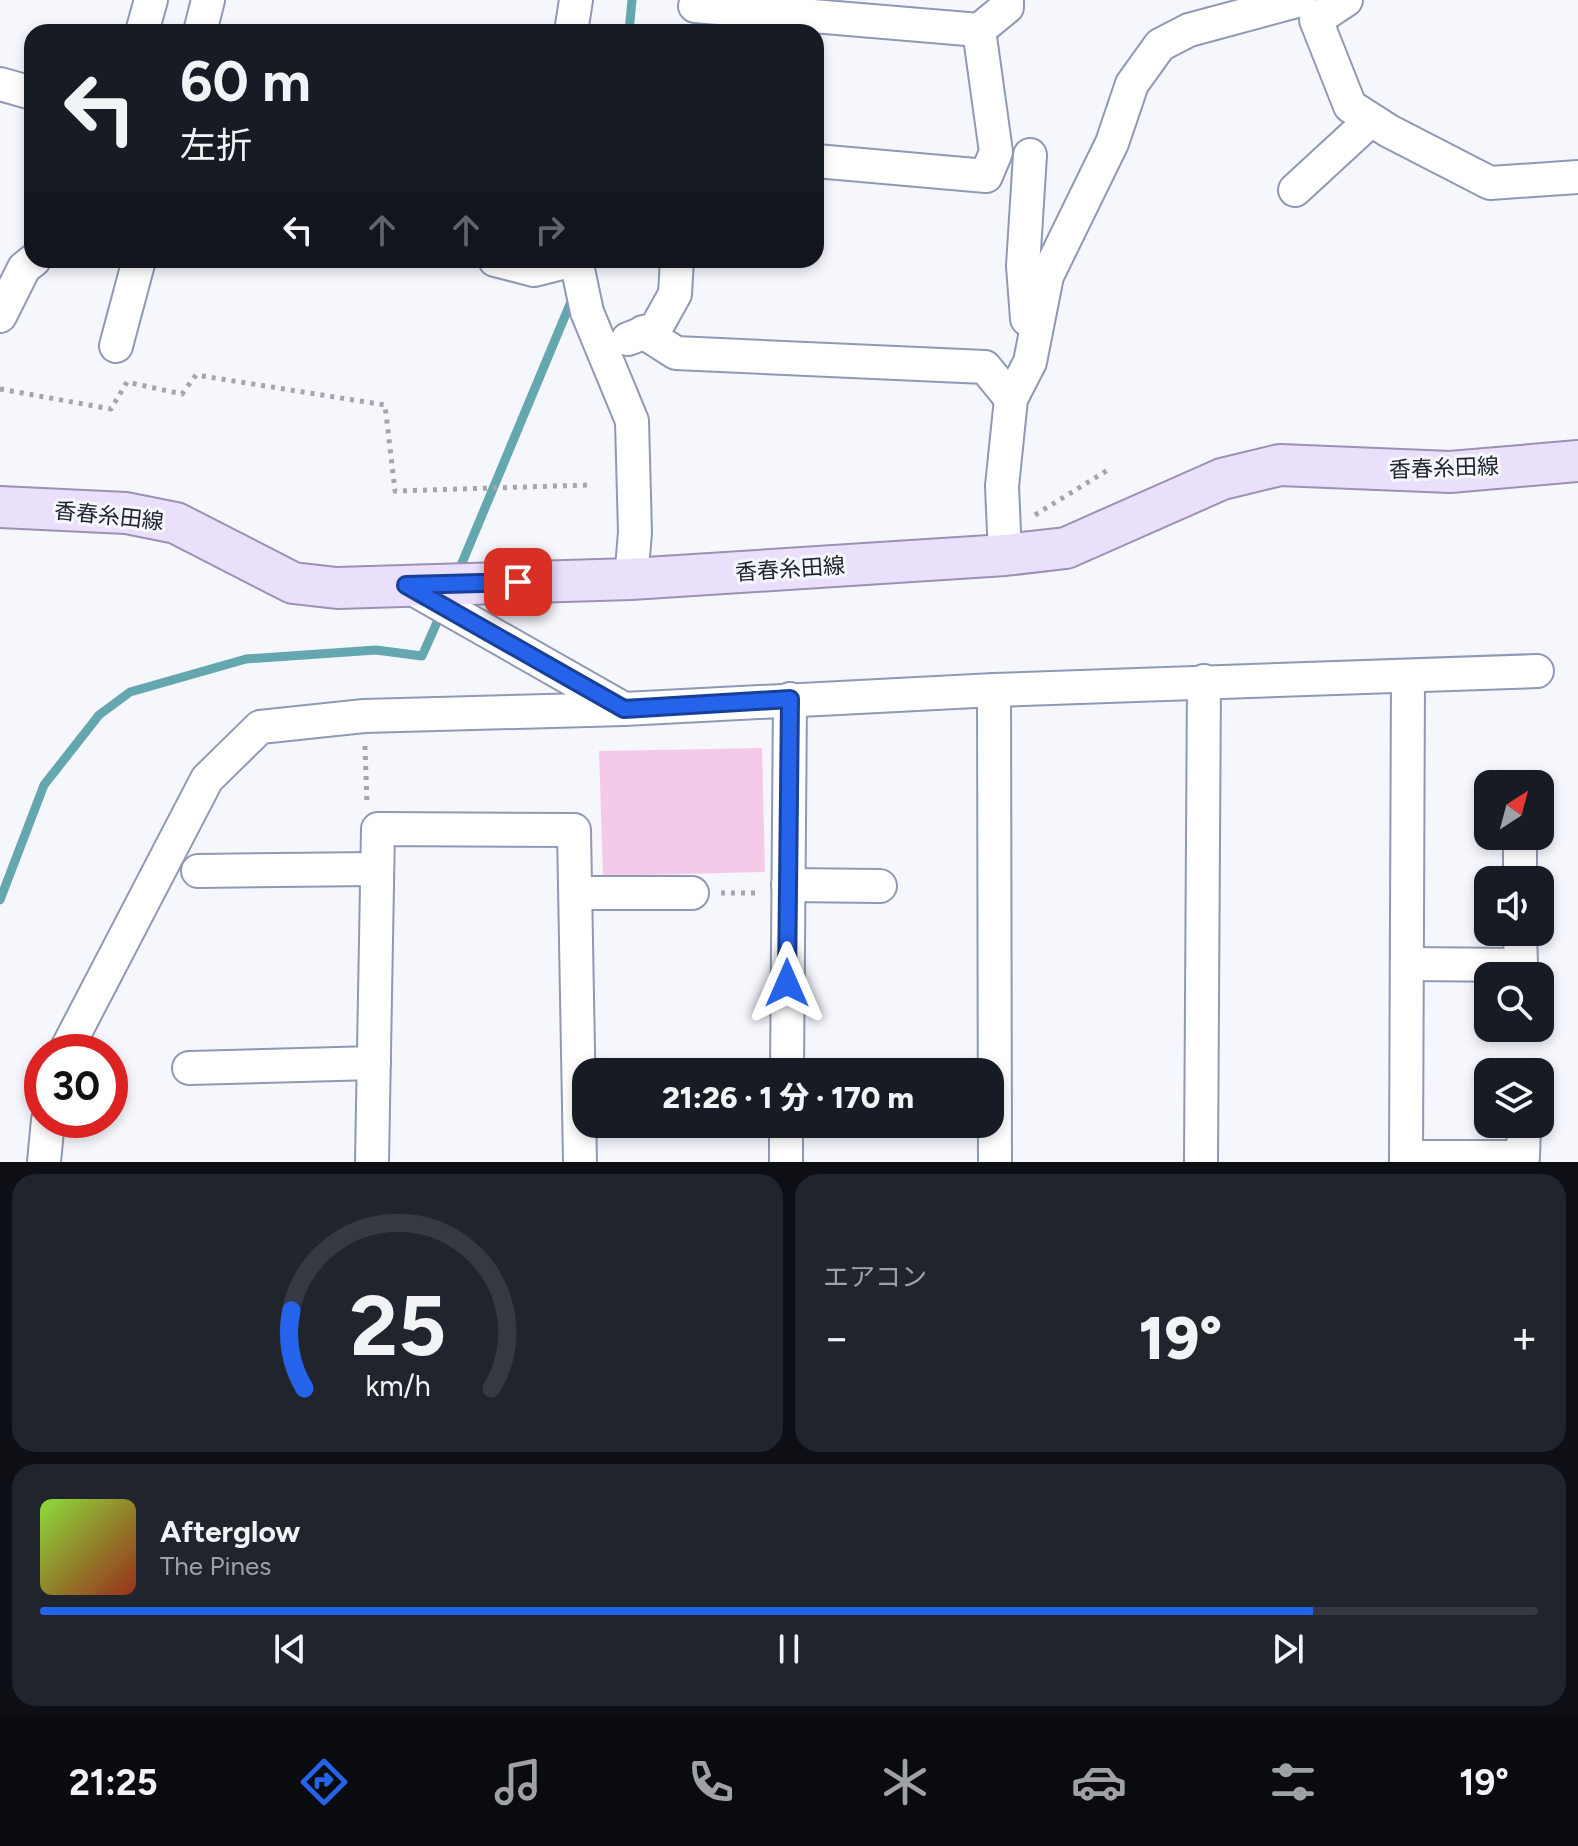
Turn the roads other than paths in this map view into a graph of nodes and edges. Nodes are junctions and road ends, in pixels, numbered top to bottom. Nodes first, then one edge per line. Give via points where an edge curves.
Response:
1 (151, 0) edge
2 (208, 0) edge
3 (576, 0) edge
4 (1007, 0) edge
5 (1300, 0) edge
6 (1346, 0) edge
7 (812, 8) edge
8 (694, 13) edge
9 (144, 24) edge
10 (202, 24) edge
11 (572, 24) edge
12 (979, 30) junction
13 (0, 84) edge
14 (24, 91) edge
15 (1371, 120) junction
16 (1030, 155) dead end
17 (824, 162) edge
18 (1578, 177) edge
19 (1295, 190) dead end
20 (24, 268) edge
21 (137, 268) edge
22 (577, 268) edge
23 (677, 268) edge
24 (0, 316) edge
25 (643, 332) junction
26 (116, 346) dead end
27 (602, 349) junction
28 (1030, 362) junction
29 (1011, 399) junction
30 (1575, 458) edge
31 (0, 507) edge
32 (1004, 545) junction
33 (631, 579) junction
34 (406, 585) junction
35 (1537, 671) dead end
36 (1408, 676) junction
37 (1204, 681) junction
38 (994, 690) junction
39 (790, 699) junction
40 (624, 709) junction
41 (375, 869) junction
42 (198, 871) dead end
43 (880, 886) dead end
44 (788, 889) junction
45 (577, 893) junction
46 (692, 893) road end
47 (1520, 946) edge
48 (1408, 964) junction
49 (74, 1034) edge
50 (787, 1058) edge
51 (374, 1063) junction
52 (189, 1068) dead end
53 (46, 1138) edge
54 (786, 1138) edge
55 (1524, 1138) edge
56 (1406, 1159) edge
57 (44, 1162) edge
58 (372, 1162) edge
59 (580, 1162) edge
60 (786, 1162) edge
61 (995, 1162) edge
62 (1201, 1162) edge

1 - 9 street
2 - 10 street
3 - 11 street
4 - 12 street via 1007,7
5 - 28 street via 1189,30 1160,45 1132,84 1112,143 1047,276
6 - 15 street via 1316,20 1350,106
7 - 8 street
7 - 12 street
12 - 17 street via 996,152 986,176
13 - 14 street
15 - 18 street via 1490,183
15 - 19 street
16 - 28 street via 1023,266
20 - 24 street
21 - 26 street
22 - 27 street
23 - 25 street via 675,294 656,328
25 - 27 street
25 - 29 street via 676,353 985,367
27 - 33 street via 632,421
28 - 29 street
29 - 32 street via 1002,486
30 - 32 main road, 香春糸田線 via 1450,472 1280,465 1222,479 1066,548
31 - 34 main road, 香春糸田線 via 126,513 176,523 293,583 337,588
32 - 33 main road, 香春糸田線
33 - 34 main road, 香春糸田線
34 - 40 street
35 - 36 street
36 - 37 street
36 - 48 street
37 - 38 street
37 - 62 street
38 - 39 street
38 - 61 street
39 - 40 street
39 - 44 street
40 - 49 street via 364,716 260,727 207,779
41 - 42 street
41 - 45 street via 378,829 574,830
41 - 51 street
43 - 44 street
44 - 50 street
45 - 46 street
45 - 59 street
47 - 48 street via 1521,965
48 - 56 street
51 - 52 street
51 - 58 street
53 - 57 street
54 - 60 street
55 - 56 street via 1523,1157

